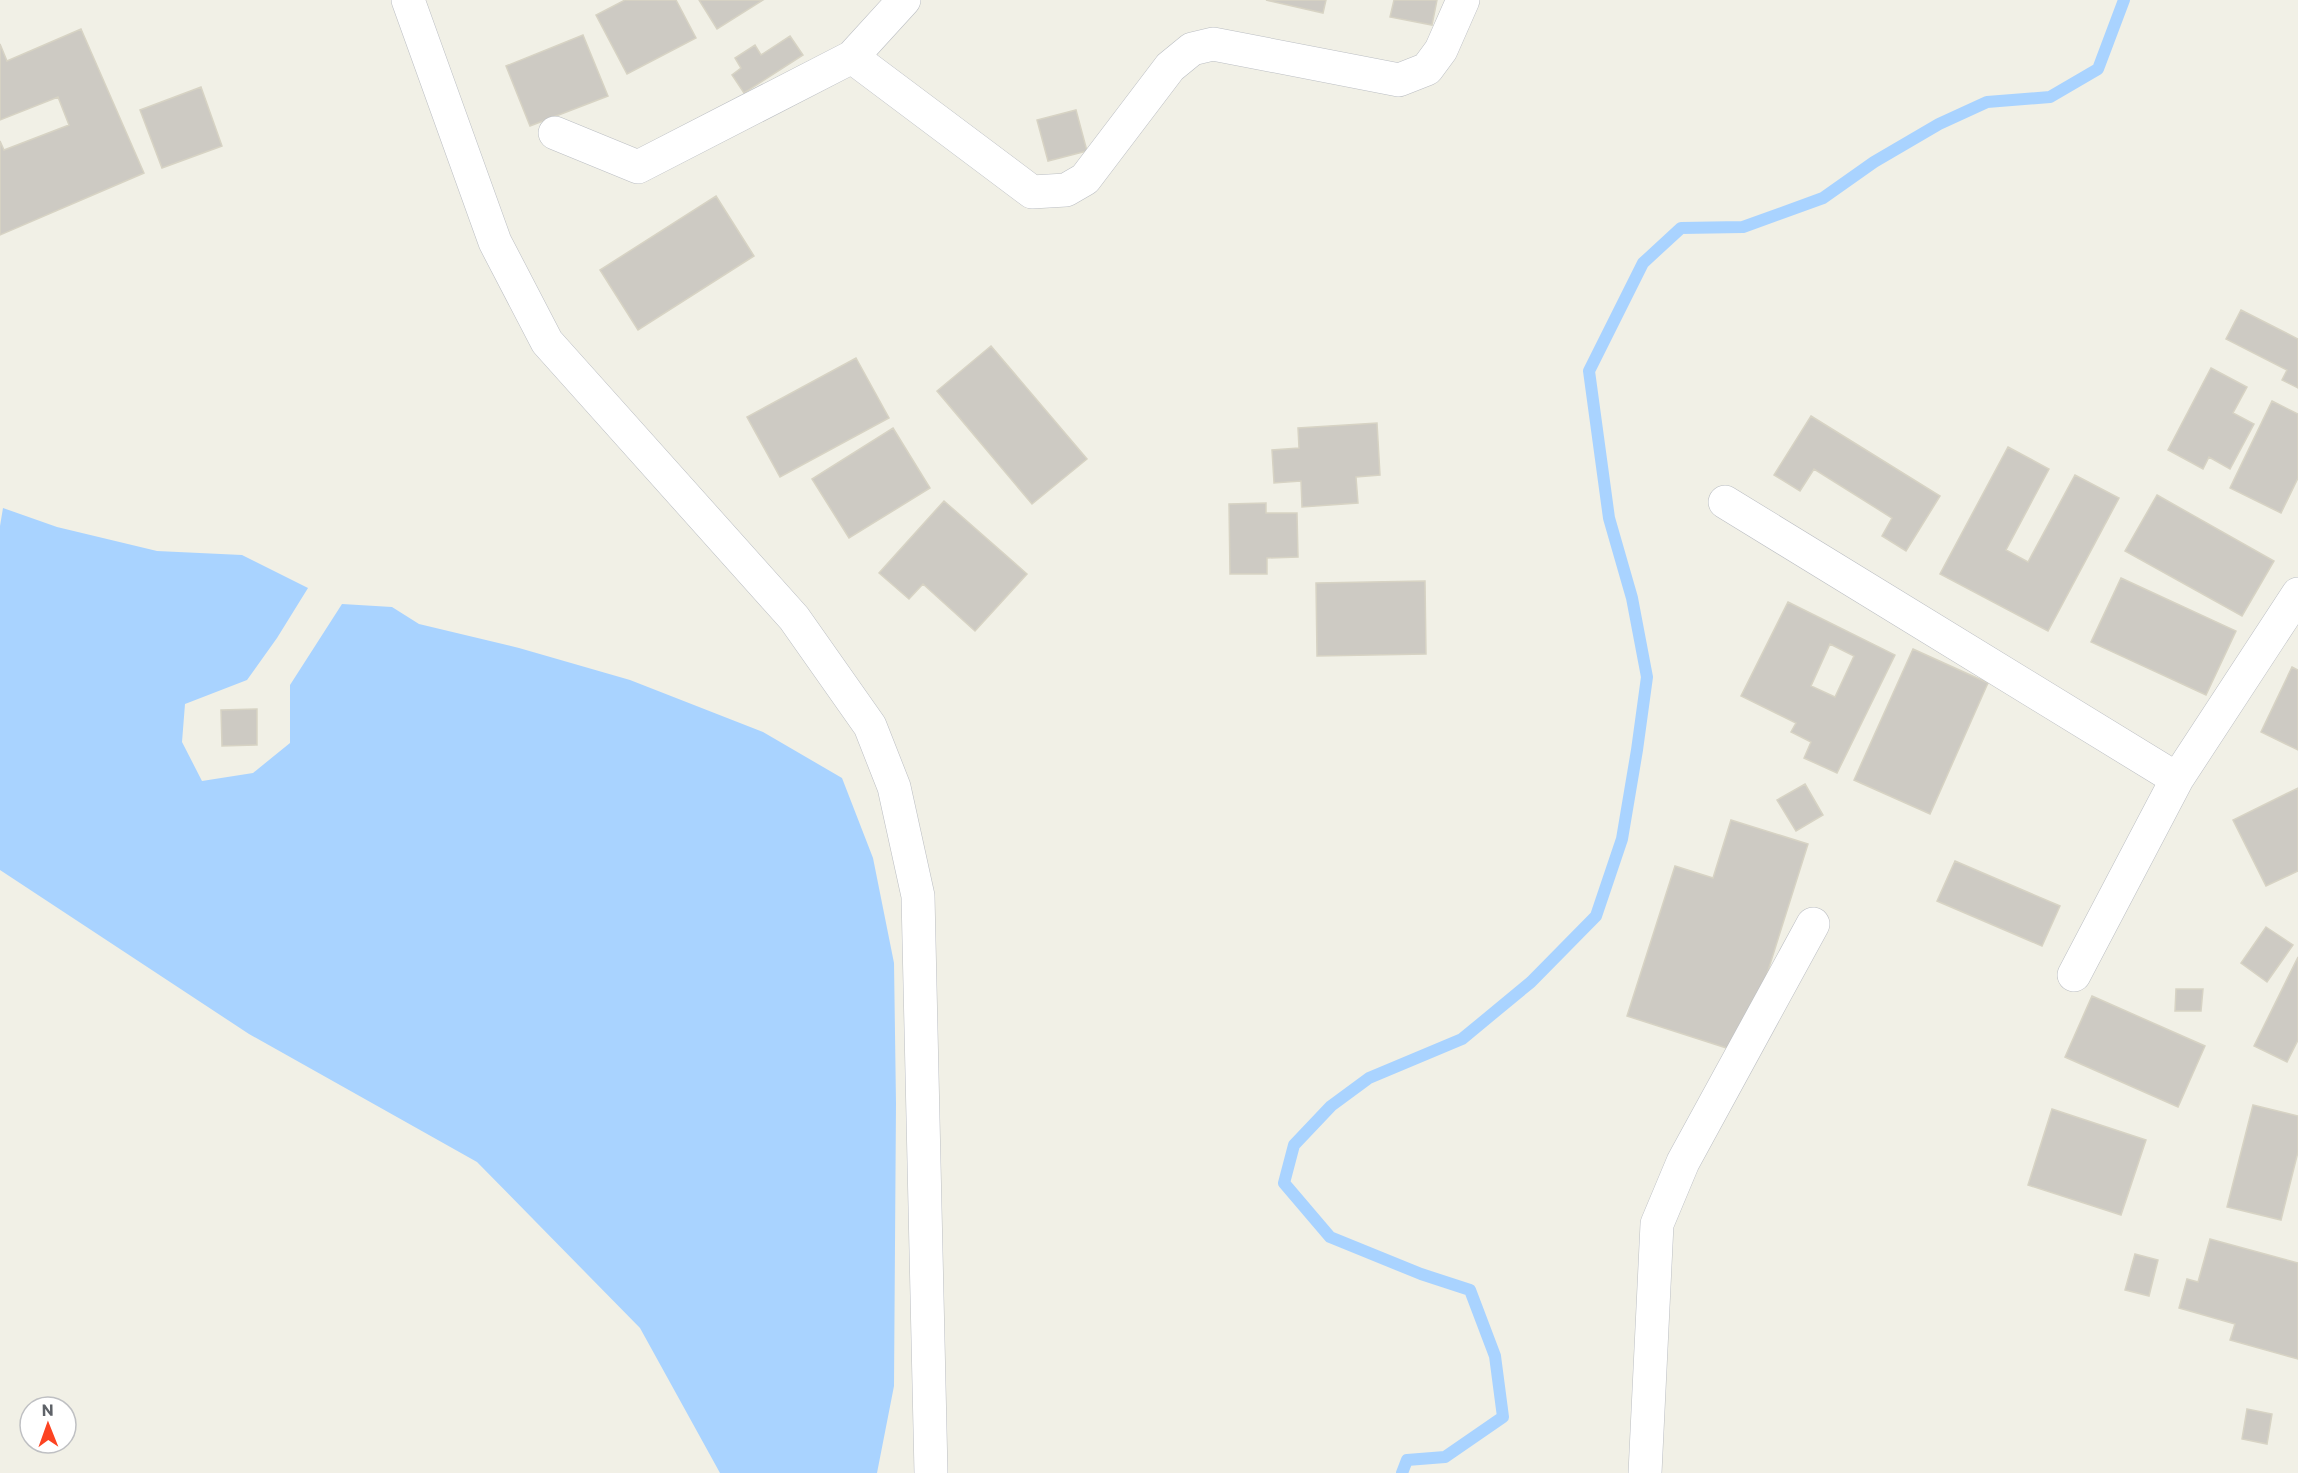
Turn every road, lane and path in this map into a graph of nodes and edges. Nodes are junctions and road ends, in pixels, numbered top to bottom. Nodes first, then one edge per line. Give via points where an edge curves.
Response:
1 (408, 0) edge
2 (904, 0) edge
3 (1463, 0) edge
4 (852, 57) junction
5 (555, 134) dead end
6 (1725, 502) dead end
7 (2298, 594) edge
8 (2177, 779) junction
9 (1813, 924) dead end
10 (2074, 975) dead end
11 (931, 1473) edge
12 (1645, 1473) edge

1 - 11 street via 495,242 547,342 794,618 870,726 894,787 918,896
2 - 4 street
3 - 4 street via 1441,50 1427,69 1399,80 1213,44 1192,49 1170,67 1085,179 1066,190 1032,192
4 - 5 street via 638,167
6 - 8 street
7 - 8 street
8 - 10 street
9 - 12 street via 1683,1162 1657,1224

